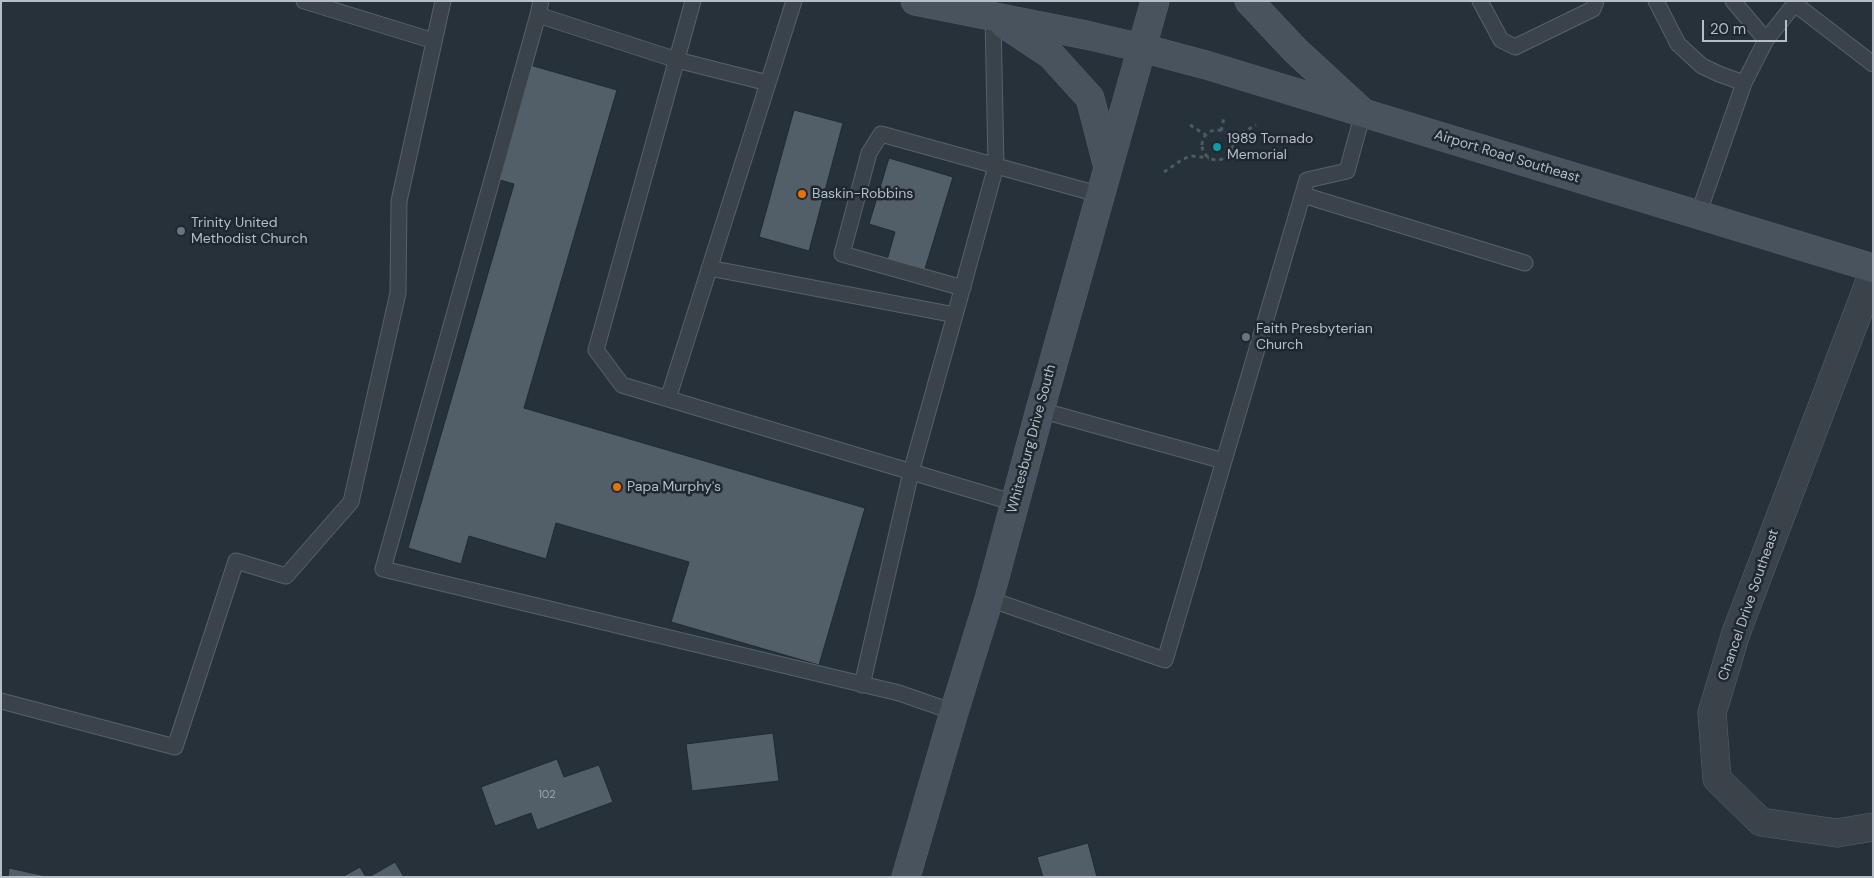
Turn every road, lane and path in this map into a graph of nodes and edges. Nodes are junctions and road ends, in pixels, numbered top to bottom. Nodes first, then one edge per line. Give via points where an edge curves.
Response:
1 (304, 1) edge
2 (443, 1) edge
3 (693, 1) edge
4 (794, 1) edge
5 (915, 1) edge
6 (1155, 1) edge
7 (1249, 1) edge
8 (1480, 1) edge
9 (1596, 1) edge
10 (1656, 1) edge
11 (1733, 1) edge
12 (1796, 3) edge
13 (539, 8) edge
14 (993, 17) junction
15 (1766, 40) junction
16 (434, 41) junction
17 (1142, 48) junction
18 (677, 60) junction
19 (1873, 64) edge
20 (768, 83) junction
21 (1744, 83) junction
22 (1364, 113) junction
23 (1224, 118) dead end
24 (1190, 125) dead end
25 (1256, 125) dead end
26 (1221, 131) junction
27 (1206, 135) junction
28 (1232, 146) junction
29 (1210, 158) junction
30 (1108, 165) junction
31 (996, 166) junction
32 (1164, 172) dead end
33 (1101, 195) junction
34 (1303, 195) junction
35 (1698, 215) junction
36 (1525, 264) dead end
37 (709, 268) junction
38 (1873, 268) edge
39 (1873, 273) edge
40 (963, 288) junction
41 (955, 316) junction
42 (668, 399) junction
43 (1040, 410) junction
44 (1224, 461) junction
45 (911, 472) junction
46 (1014, 503) junction
47 (989, 599) junction
48 (862, 685) junction
49 (1, 700) edge
50 (954, 712) junction
51 (1873, 827) edge
52 (906, 877) edge

1 - 16 lane
2 - 16 lane
3 - 18 lane
4 - 20 lane
5 - 14 main road, Airport Road Southeast
6 - 17 main road, Whitesburg Drive South
7 - 22 main road via 1296,51
8 - 9 lane via 1501,40 1515,48 1593,8
10 - 21 lane via 1678,44 1702,66
11 - 15 lane
12 - 15 lane
12 - 19 lane
13 - 18 lane
13 - 48 lane via 383,569
14 - 17 main road, Airport Road Southeast
14 - 30 main road via 1051,55 1090,98
14 - 31 lane
15 - 21 lane
16 - 49 lane via 399,201 398,293 351,502 286,576 236,561 175,747
17 - 22 main road, Airport Road Southeast
17 - 30 main road, Whitesburg Drive South
18 - 20 lane
18 - 42 lane via 596,350 622,385
20 - 37 lane
21 - 35 lane
22 - 34 lane via 1347,170 1307,180
22 - 35 main road, Airport Road Southeast
23 - 26 path
24 - 27 path
25 - 28 path via 1240,134
26 - 27 path via 1211,131
26 - 28 path via 1229,137
27 - 29 path via 1202,147
28 - 29 path via 1224,158
29 - 32 path via 1192,156
30 - 33 main road, Whitesburg Drive South
31 - 33 lane
31 - 40 lane
31 - 40 lane via 881,134 869,153 842,254
33 - 43 main road, Whitesburg Drive South
34 - 36 lane
34 - 44 lane
35 - 38 main road, Airport Road Southeast
37 - 41 lane
37 - 42 lane
39 - 51 street, Chancel Drive Southeast via 1736,633 1712,713 1717,779 1761,822 1837,832
40 - 41 lane
41 - 45 lane
42 - 45 lane
43 - 44 lane
43 - 46 main road, Whitesburg Drive South
44 - 47 lane via 1165,660
45 - 46 lane
45 - 48 lane
46 - 47 main road, Whitesburg Drive South
47 - 50 main road, Whitesburg Drive South
48 - 50 lane via 899,693
50 - 52 main road, Whitesburg Drive South

